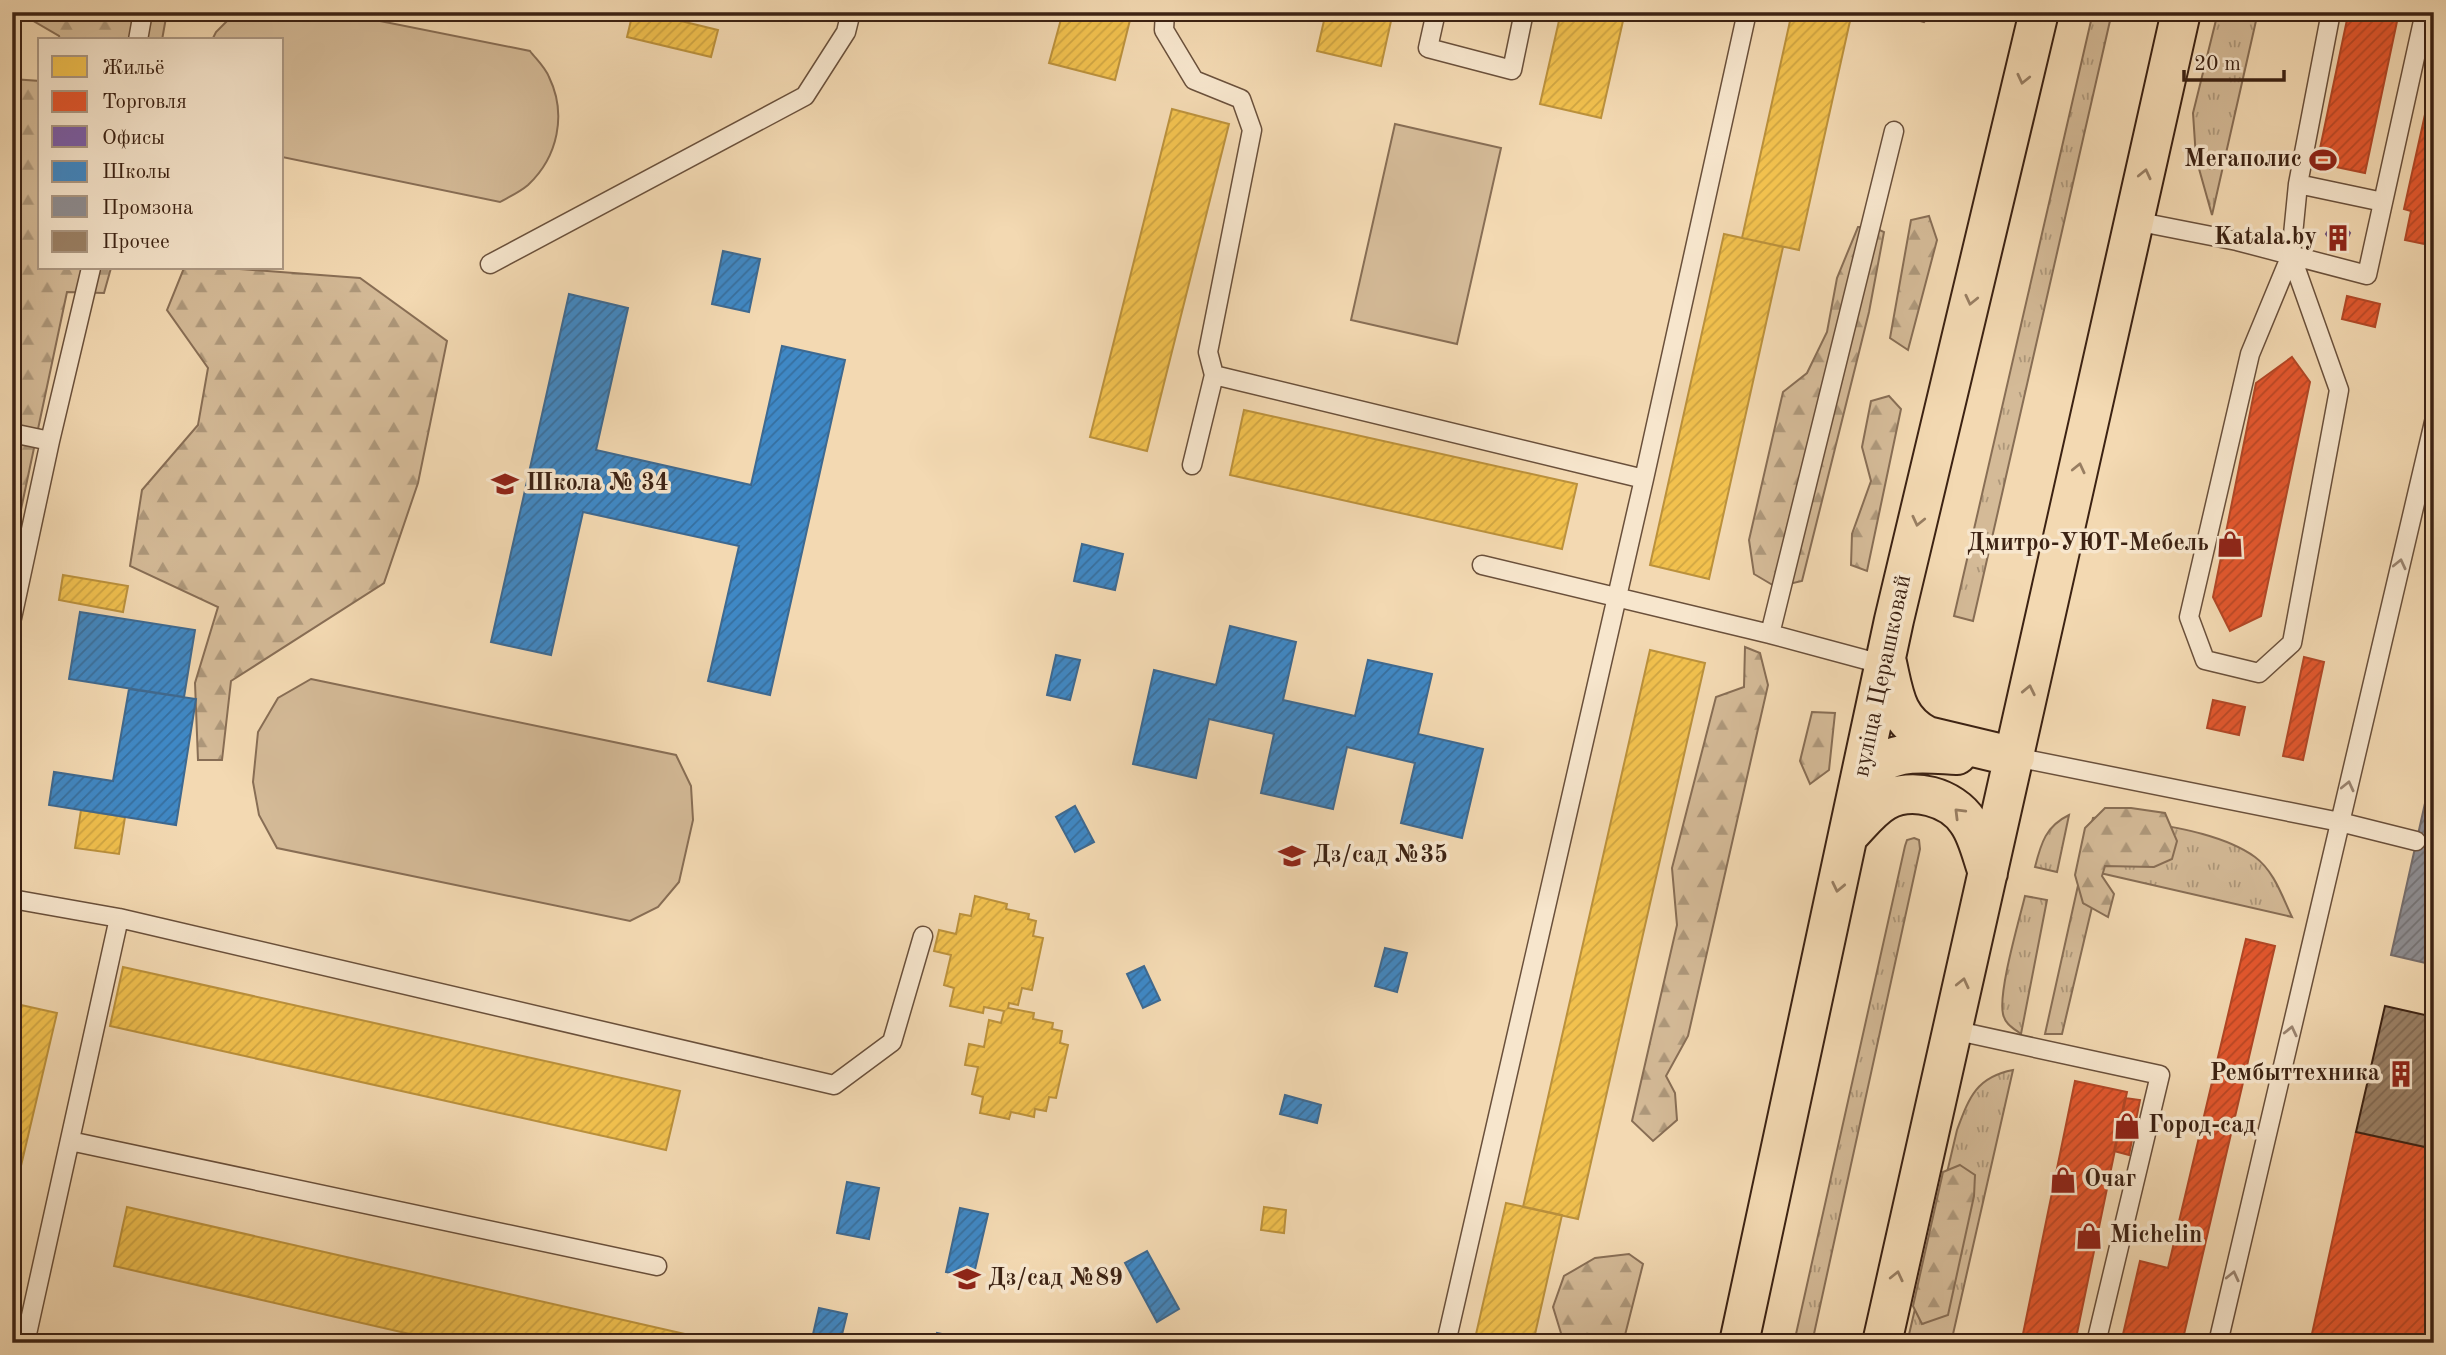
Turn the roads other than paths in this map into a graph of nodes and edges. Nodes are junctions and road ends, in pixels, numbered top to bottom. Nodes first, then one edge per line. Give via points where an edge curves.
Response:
1 (144, 12) edge
2 (851, 12) edge
3 (1165, 12) edge
4 (1436, 12) edge
5 (1524, 12) edge
6 (1747, 12) edge
7 (2039, 12) edge
8 (2181, 12) edge
9 (2331, 12) edge
10 (2425, 12) edge
11 (138, 38) edge
12 (1894, 131) dead end
13 (2298, 184) junction
14 (2383, 202) junction
15 (2135, 221) junction
16 (2291, 255) junction
17 (490, 264) dead end
18 (91, 270) edge
19 (1214, 375) junction
20 (2434, 422) edge
21 (12, 433) edge
22 (50, 442) junction
23 (1192, 465) dead end
24 (1644, 479) junction
25 (1482, 565) dead end
26 (1616, 597) junction
27 (12, 618) edge
28 (1770, 634) junction
29 (1886, 663) junction
30 (2015, 757) junction
31 (1861, 777) junction
32 (2340, 822) junction
33 (1849, 835) junction
34 (2416, 841) dead end
35 (1988, 873) junction
36 (12, 899) edge
37 (119, 918) junction
38 (923, 936) dead end
39 (1953, 1030) junction
40 (70, 1141) junction
41 (657, 1266) dead end
42 (25, 1343) edge
43 (1446, 1343) edge
44 (1739, 1343) edge
45 (1882, 1343) edge
46 (2096, 1343) edge
47 (2218, 1343) edge

1 - 11 lane
2 - 17 lane via 846,32 805,96
3 - 19 lane via 1164,30 1194,80 1241,99 1252,130 1208,352
4 - 5 lane via 1428,48 1512,70
6 - 24 lane
7 -> 29 main road, вуліца Церашковай
15 -> 8 main road
9 - 13 lane
10 - 14 lane
12 - 28 lane
13 - 14 lane
13 - 16 lane
14 - 16 lane via 2367,275
15 - 16 lane
30 -> 15 main road
16 - 16 lane via 2339,390 2292,643 2259,673 2205,660 2189,617 2250,354
18 - 22 lane
19 - 23 lane
19 - 24 lane
32 -> 20 lane
21 - 22 lane
22 - 27 lane
24 - 26 lane
25 - 26 lane
26 - 28 lane
26 - 43 lane
28 - 29 lane
29 - 30 main road via 1899,708 1916,730
29 - 31 main road, вуліца Церашковай
30 - 31 main road via 1901,754 1874,765
30 - 32 lane
30 - 35 main road
31 - 33 main road, вуліца Церашковай
32 - 34 lane
47 -> 32 lane
35 -> 33 main road via 1970,825 1953,805 1936,797 1899,795 1884,801
33 -> 44 main road, вуліца Церашковай
39 -> 35 main road
36 - 37 lane
37 - 38 lane via 834,1085 892,1042
37 - 40 lane
45 -> 39 main road
39 - 46 lane via 2160,1075
40 - 41 lane
40 - 42 lane

